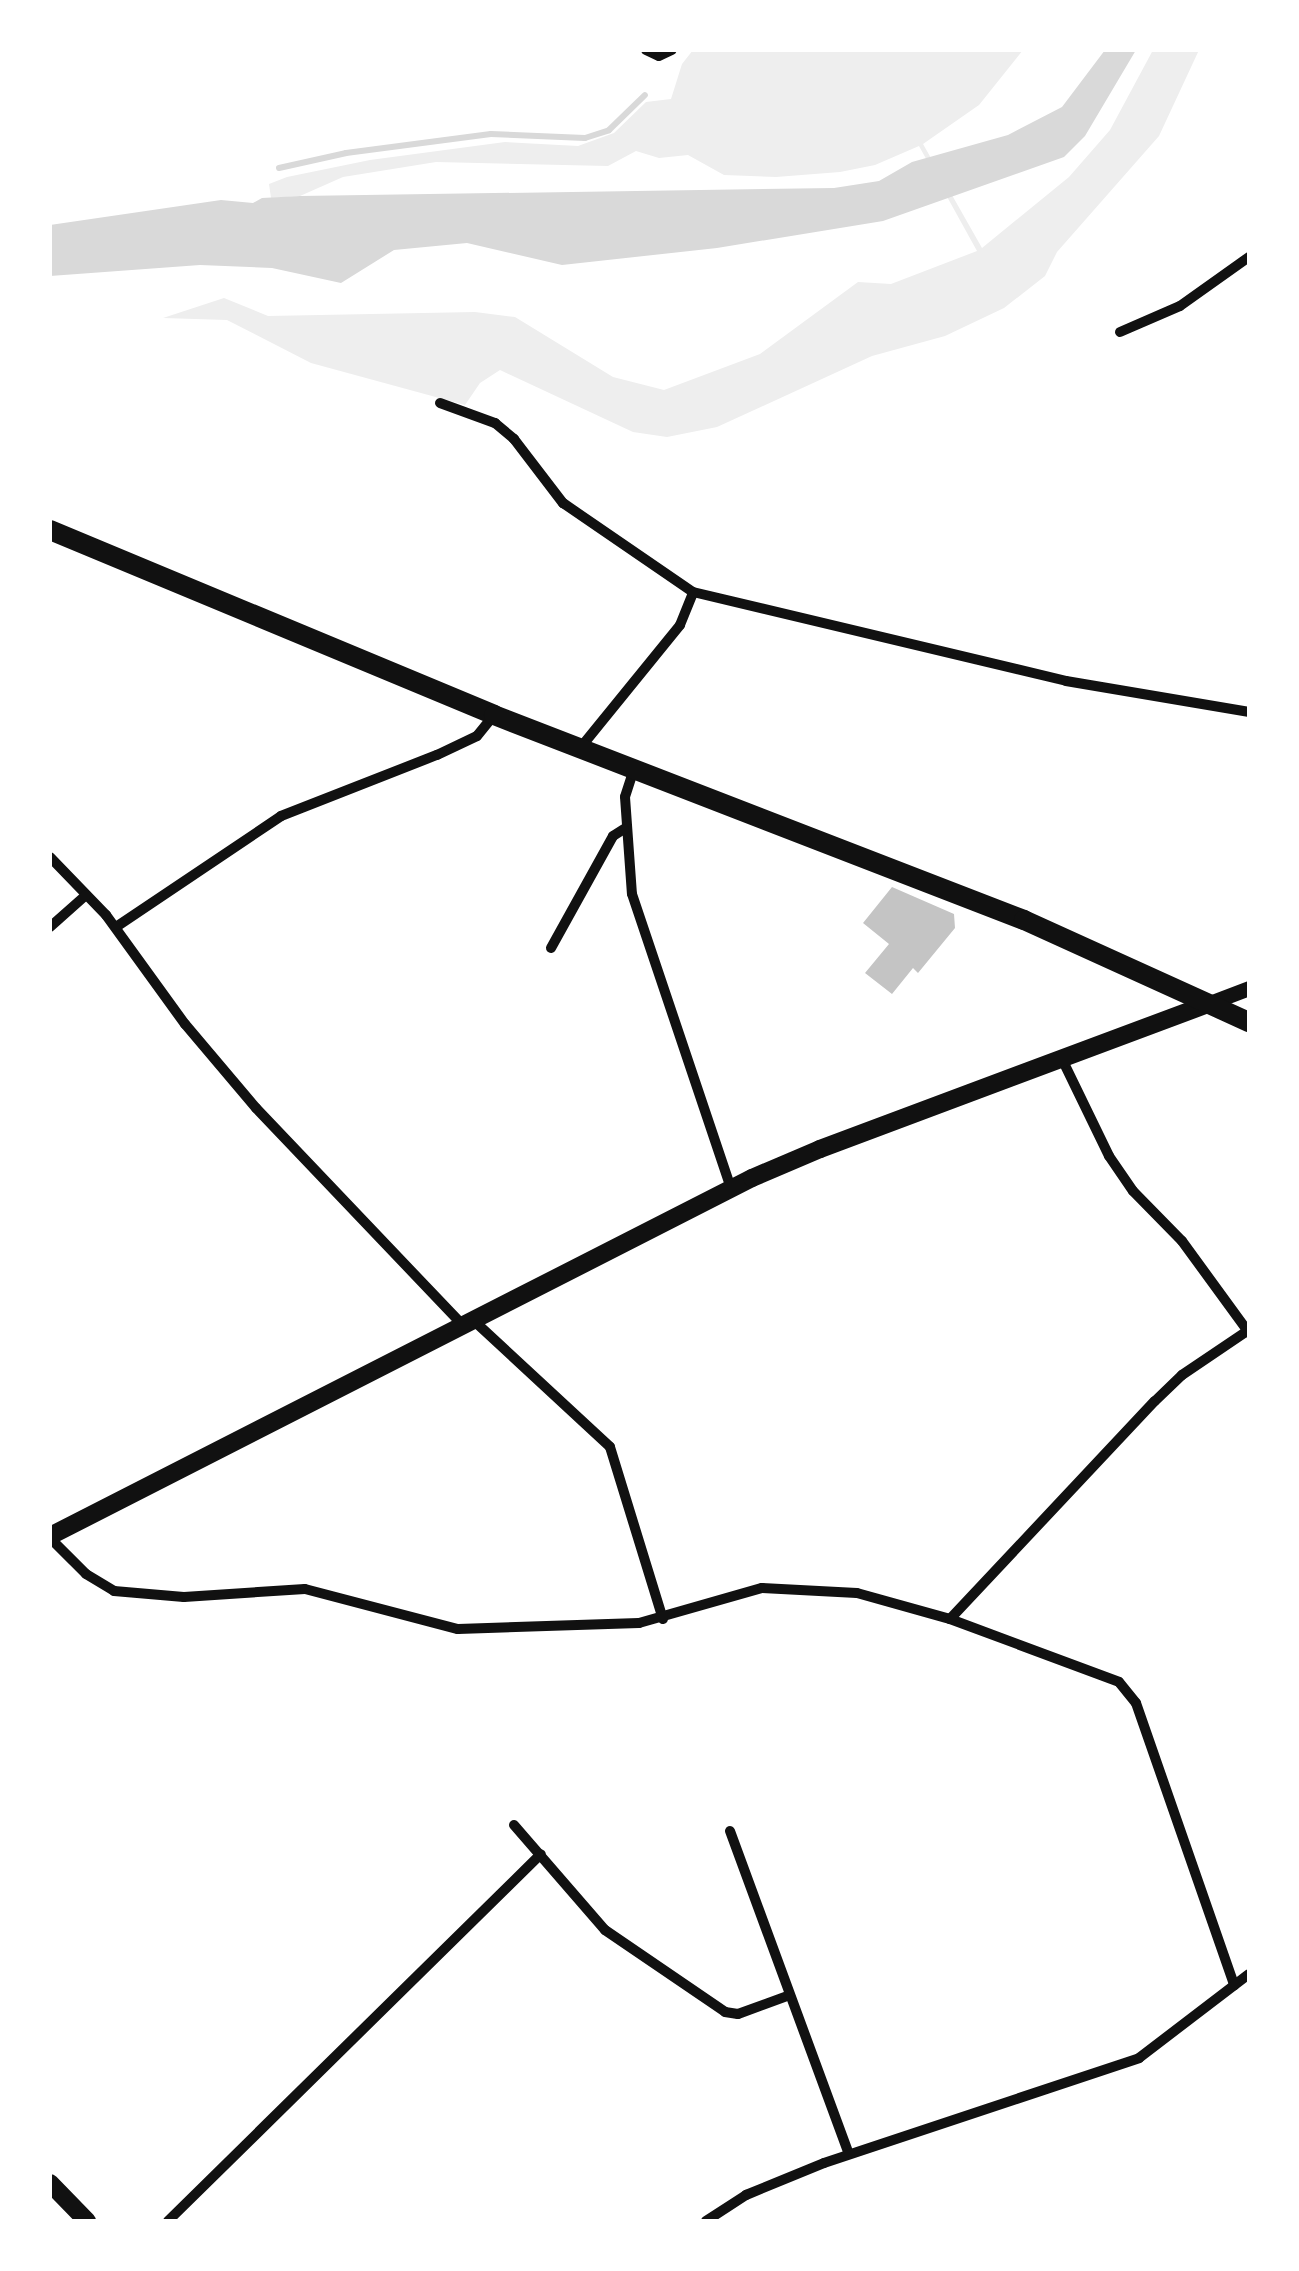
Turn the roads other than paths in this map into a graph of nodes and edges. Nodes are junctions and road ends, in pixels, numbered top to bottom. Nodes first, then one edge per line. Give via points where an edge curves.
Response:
1 (646, 50) edge
2 (672, 50) edge
3 (1249, 257) edge
4 (1120, 332) dead end
5 (440, 403) dead end
6 (50, 530) edge
7 (694, 592) junction
8 (1249, 712) edge
9 (494, 715) junction
10 (580, 748) junction
11 (634, 770) junction
12 (624, 829) junction
13 (50, 857) edge
14 (86, 895) junction
15 (50, 926) edge
16 (116, 927) junction
17 (551, 948) dead end
18 (1249, 988) edge
19 (1207, 1004) junction
20 (1249, 1022) edge
21 (1061, 1057) junction
22 (732, 1188) junction
23 (467, 1322) junction
24 (1248, 1332) edge
25 (50, 1537) edge
26 (663, 1619) junction
27 (950, 1619) junction
28 (514, 1825) dead end
29 (730, 1831) dead end
30 (540, 1854) junction
31 (1249, 1974) edge
32 (1234, 1985) junction
33 (790, 1995) junction
34 (849, 2154) junction
35 (50, 2182) edge
36 (86, 2221) edge
37 (168, 2221) edge
38 (706, 2221) edge

1 - 2 street via 659,56
3 - 4 street via 1180,306
5 - 7 street via 495,423 562,502
6 - 9 highway
7 - 8 street via 1066,681
7 - 10 street via 680,626
9 - 10 highway
9 - 16 street via 477,736 438,756 281,816
10 - 11 highway
11 - 12 street
11 - 19 highway via 920,877
12 - 17 street via 613,836
12 - 22 street via 642,929
13 - 14 street
14 - 15 street
14 - 16 street
16 - 23 street via 256,1108
18 - 19 street
19 - 20 highway
19 - 21 main road
21 - 22 main road
21 - 24 street via 1132,1191 1182,1241
22 - 23 main road
23 - 25 main road
23 - 26 street via 610,1447
24 - 27 street via 1182,1374 1155,1400
25 - 26 street via 100,1585 130,1594 184,1598 305,1589 458,1629
26 - 27 street via 784,1587 857,1593
27 - 32 street via 1126,1686
28 - 30 street
29 - 33 street
30 - 33 street via 604,1930 724,2012 738,2014
30 - 37 street
31 - 32 street
32 - 34 street via 1139,2058
33 - 34 street
34 - 38 street via 746,2196
35 - 36 main road

